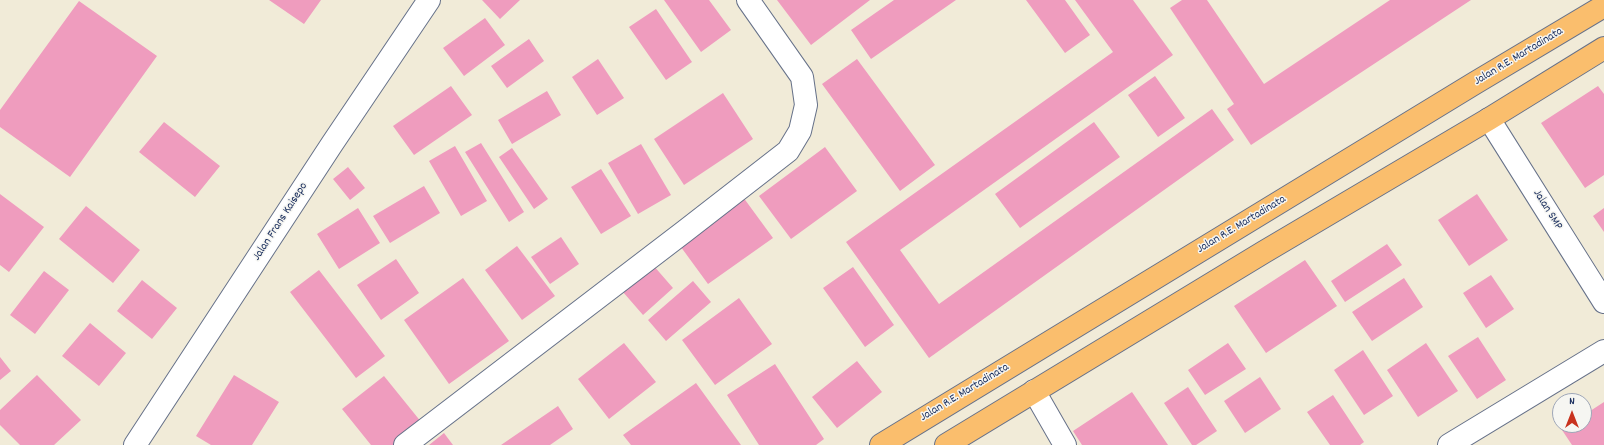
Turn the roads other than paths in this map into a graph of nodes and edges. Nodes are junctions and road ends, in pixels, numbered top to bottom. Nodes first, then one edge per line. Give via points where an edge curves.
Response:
1 (429, 0) edge
2 (748, 0) edge
3 (1604, 6) edge
4 (1604, 48) edge
5 (1489, 119) junction
6 (1604, 302) edge
7 (1604, 351) edge
8 (1034, 391) junction
9 (135, 445) edge
10 (405, 445) edge
11 (881, 445) edge
12 (946, 445) edge
13 (1065, 445) edge
14 (1449, 445) edge

1 - 9 street, Jalan Frans Kaisepo
2 - 10 street via 802,77 806,105 800,131 788,151
3 - 11 highway, Jalan R.E. Martadinata
4 - 5 highway
5 - 6 street, Jalan SMP
5 - 8 highway
7 - 14 street
8 - 12 highway
8 - 13 street

